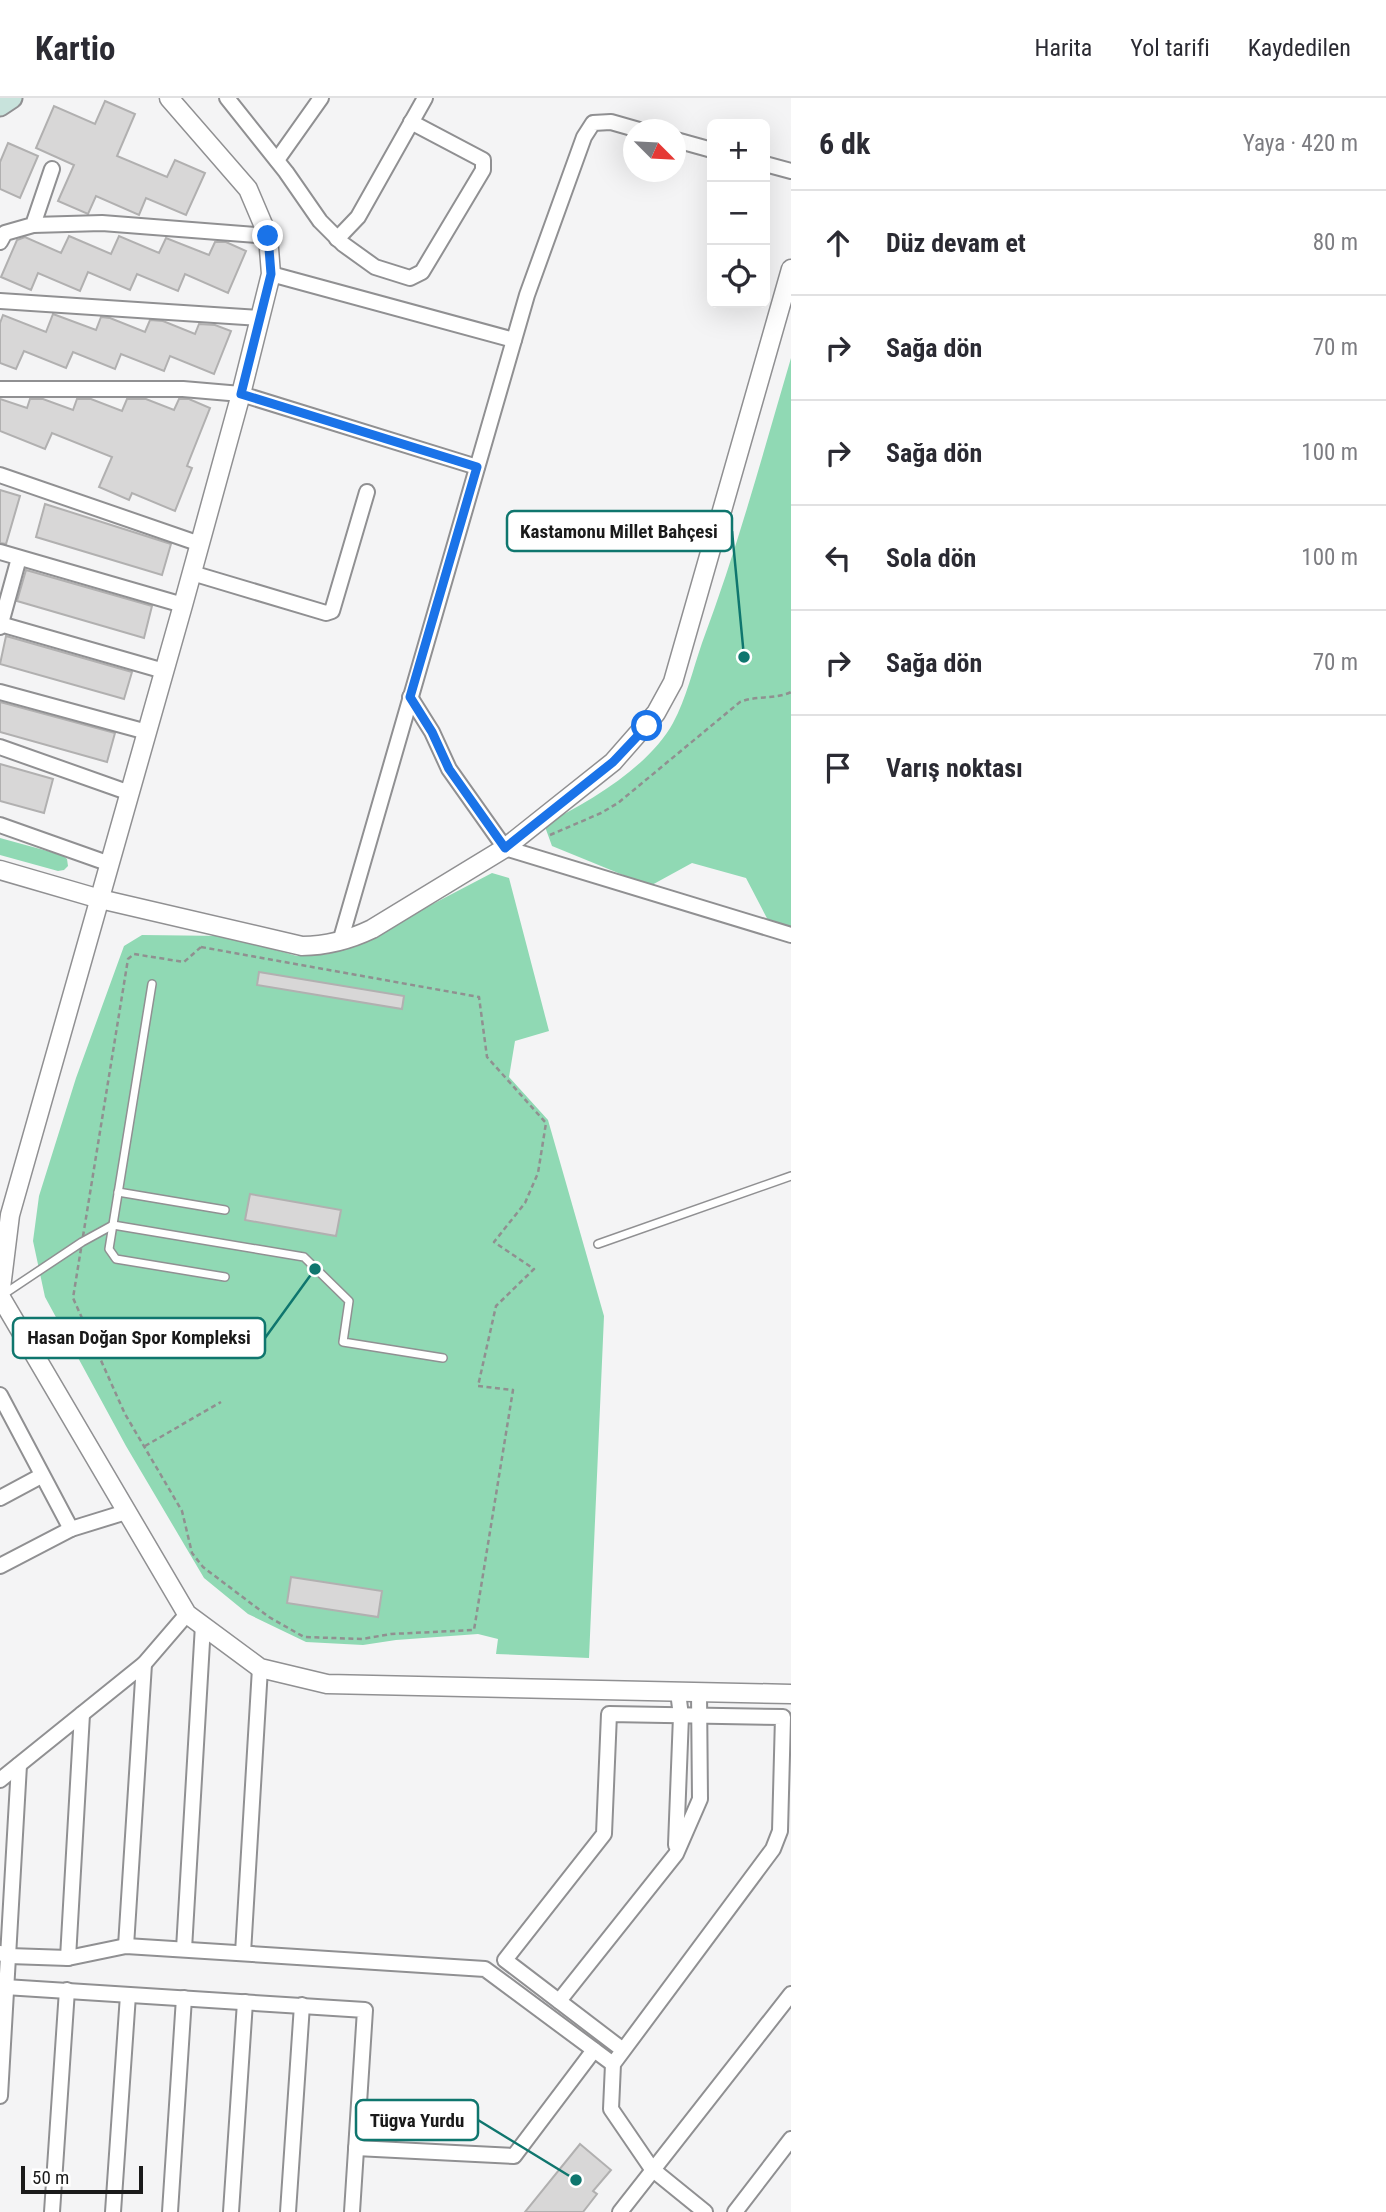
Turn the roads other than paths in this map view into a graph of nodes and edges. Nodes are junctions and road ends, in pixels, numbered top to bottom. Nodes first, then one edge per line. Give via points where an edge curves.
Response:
1 (12, 98) edge
2 (227, 98) edge
3 (321, 98) edge
4 (425, 98) edge
5 (178, 102) edge
6 (0, 106) edge
7 (411, 122) junction
8 (623, 125) edge
9 (686, 142) edge
10 (707, 148) edge
11 (277, 160) junction
12 (770, 165) edge
13 (52, 169) dead end
14 (791, 171) edge
15 (33, 225) junction
16 (268, 236) junction
17 (337, 239) junction
18 (0, 242) edge
19 (791, 270) edge
20 (271, 274) junction
21 (0, 301) edge
22 (260, 318) junction
23 (514, 340) junction
24 (0, 389) edge
25 (241, 394) junction
26 (477, 467) junction
27 (0, 475) edge
28 (367, 492) dead end
29 (200, 544) junction
30 (0, 552) edge
31 (19, 558) junction
32 (192, 573) junction
33 (183, 605) junction
34 (0, 625) edge
35 (164, 671) junction
36 (0, 692) edge
37 (410, 697) junction
38 (147, 732) junction
39 (0, 747) edge
40 (130, 793) junction
41 (0, 825) edge
42 (505, 848) junction
43 (110, 864) junction
44 (0, 870) edge
45 (100, 899) junction
46 (791, 935) edge
47 (340, 942) junction
48 (152, 984) dead end
49 (791, 1176) edge
50 (118, 1192) junction
51 (225, 1210) dead end
52 (5, 1219) edge
53 (113, 1225) junction
54 (598, 1244) dead end
55 (225, 1277) dead end
56 (0, 1296) edge
57 (443, 1358) dead end
58 (0, 1395) edge
59 (7, 1421) edge
60 (41, 1476) junction
61 (0, 1498) edge
62 (126, 1512) junction
63 (71, 1528) junction
64 (0, 1566) edge
65 (187, 1614) junction
66 (203, 1625) junction
67 (144, 1664) junction
68 (260, 1668) junction
69 (678, 1692) junction
70 (699, 1692) junction
71 (791, 1694) edge
72 (82, 1714) junction
73 (681, 1716) junction
74 (701, 1716) junction
75 (19, 1765) junction
76 (679, 1765) junction
77 (701, 1765) junction
78 (0, 1780) edge
79 (676, 1854) junction
80 (126, 1946) junction
81 (184, 1949) junction
82 (243, 1953) junction
83 (4, 1955) edge
84 (68, 1958) junction
85 (5, 1987) junction
86 (67, 1990) junction
87 (128, 1994) junction
88 (791, 1994) edge
89 (184, 1998) junction
90 (559, 2001) junction
91 (245, 2002) junction
92 (302, 2006) junction
93 (594, 2050) junction
94 (623, 2050) junction
95 (613, 2064) junction
96 (0, 2096) edge
97 (791, 2139) edge
98 (356, 2148) junction
99 (652, 2168) junction
100 (52, 2212) edge
101 (113, 2212) edge
102 (170, 2212) edge
103 (231, 2212) edge
104 (288, 2212) edge
105 (352, 2212) edge
106 (620, 2212) edge
107 (705, 2212) edge
108 (735, 2212) edge

1 - 6 main road
2 - 11 street
3 - 11 street
4 - 7 street
5 - 16 street via 248,189
7 - 17 street via 358,217
7 - 17 street via 483,160 483,170 422,272 410,278 375,267
8 - 23 street via 593,123 584,137
9 - 10 street
11 - 17 street
12 - 14 street
13 - 15 street
15 - 16 street via 103,223
15 - 18 street via 5,233
16 - 20 street
19 - 42 street via 669,690 647,726 613,762
20 - 22 street
20 - 23 street
21 - 22 street
22 - 25 street
23 - 26 street
24 - 25 street via 183,389
25 - 26 street
25 - 29 street
26 - 37 street
27 - 29 street
28 - 32 street via 332,611 326,613
29 - 32 street
30 - 31 street
31 - 33 street
31 - 34 street
32 - 33 street
33 - 35 street
34 - 35 street
35 - 38 street
36 - 38 street
37 - 42 street via 449,769
37 - 47 street
38 - 40 street
39 - 40 street
40 - 43 street
41 - 43 street
42 - 46 street
42 - 47 street via 372,929
43 - 45 street
44 - 45 street
45 - 47 street via 302,946
45 - 52 street
48 - 50 lane
49 - 54 lane
50 - 51 lane
50 - 53 lane
52 - 56 street
53 - 55 lane via 109,1249 116,1259
53 - 56 lane
53 - 57 lane via 304,1257 349,1301 343,1342
56 - 62 street
58 - 59 street
59 - 60 street
60 - 61 street
60 - 63 street
62 - 63 street
62 - 65 street
63 - 64 street
65 - 66 street
65 - 67 street
66 - 68 street
66 - 81 street
67 - 72 street
67 - 80 street
68 - 69 street via 327,1684
68 - 82 street
69 - 70 street
69 - 73 street
70 - 71 street
70 - 74 street
72 - 75 street
72 - 84 street
73 - 74 street
73 - 76 street
73 - 90 street via 609,1714 604,1834 505,1960
74 - 77 street
74 - 94 street via 783,1717 780,1830 773,1849
75 - 78 street
75 - 83 street
76 - 77 street
76 - 79 street
77 - 79 street via 701,1799
79 - 90 street
80 - 81 street
80 - 84 street
81 - 82 street
82 - 93 street via 485,1969
83 - 84 street
83 - 85 street
85 - 86 street
85 - 96 street
86 - 87 street
86 - 100 street
87 - 89 street
87 - 101 street
88 - 99 street
89 - 91 street
89 - 102 street
90 - 94 street
91 - 92 street
91 - 103 street
92 - 98 street via 365,2010
92 - 104 street
93 - 95 street
93 - 98 street via 514,2156
94 - 95 street
95 - 99 street via 611,2109
97 - 108 street
98 - 105 street
99 - 106 street
99 - 107 street

